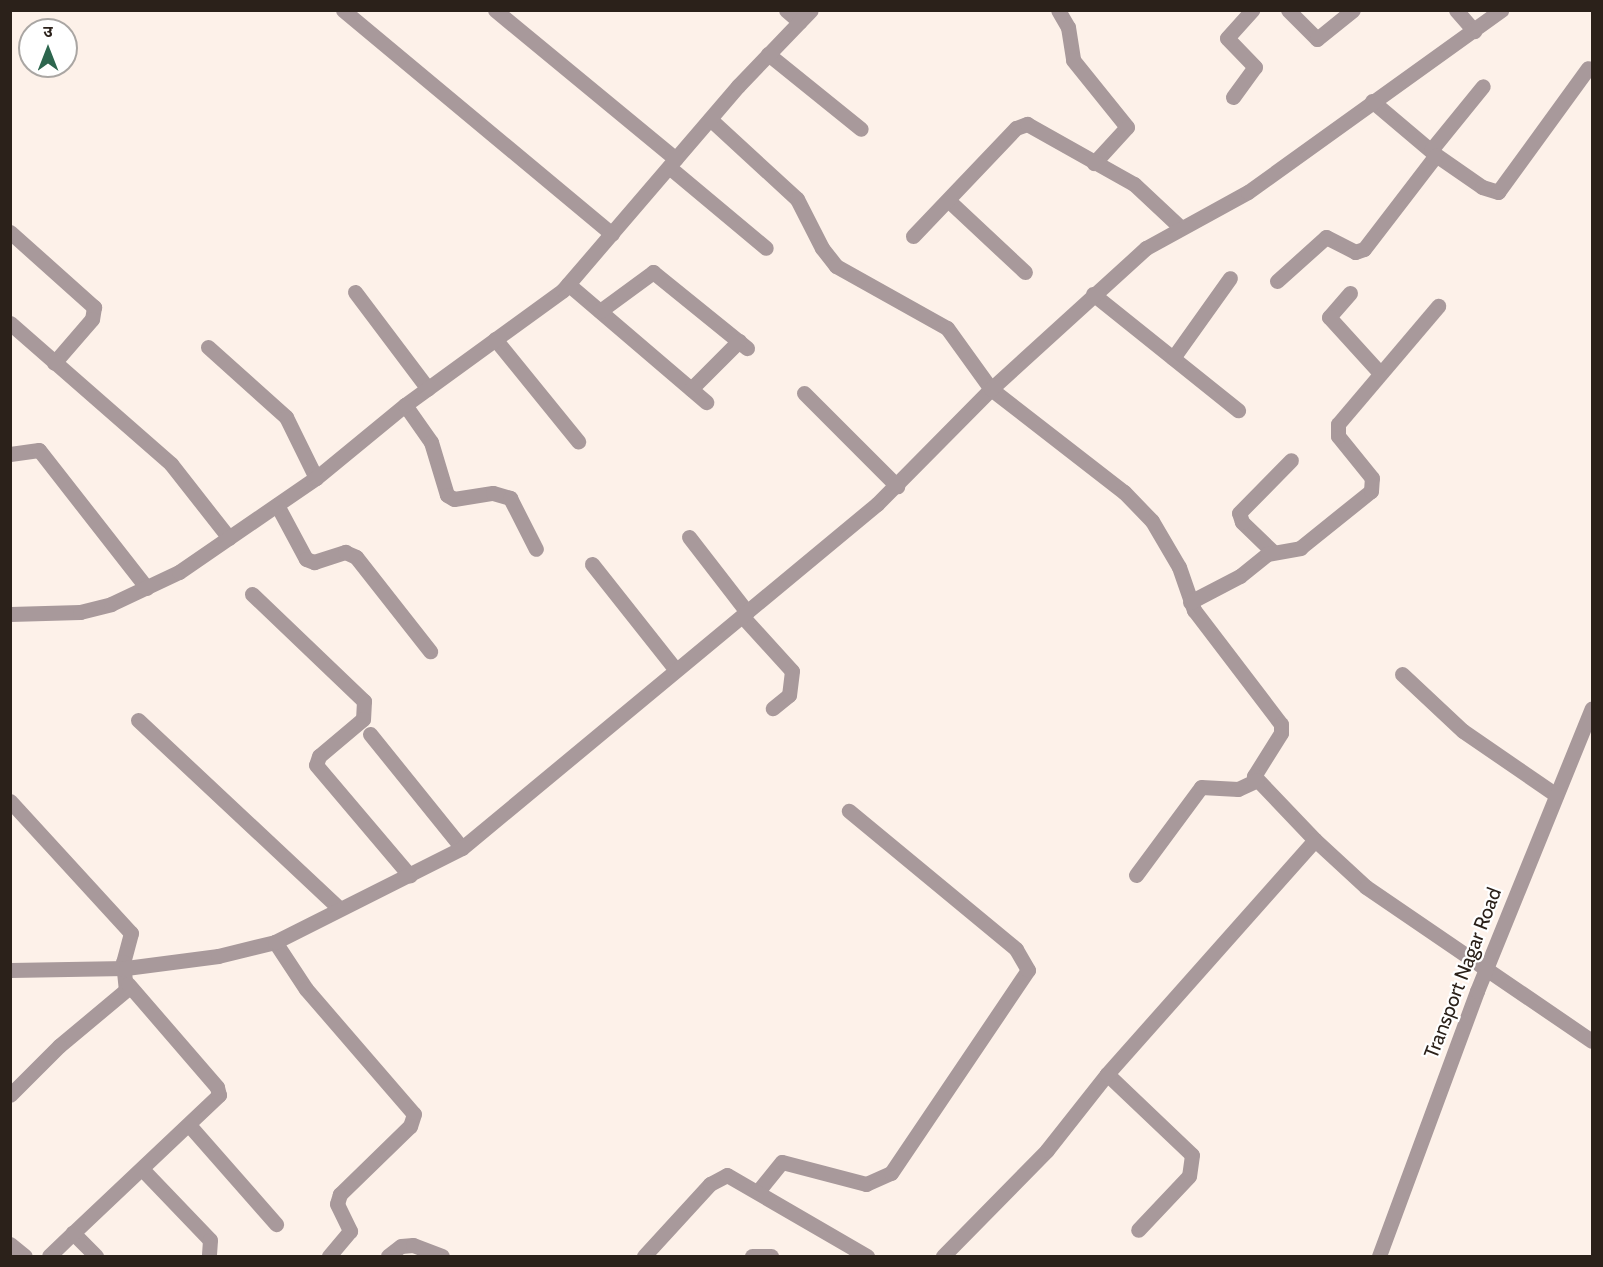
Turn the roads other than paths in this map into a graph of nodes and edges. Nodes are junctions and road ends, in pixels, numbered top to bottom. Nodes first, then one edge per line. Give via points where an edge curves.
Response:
1 (343, 10) edge
2 (495, 10) edge
3 (786, 10) edge
4 (811, 10) edge
5 (1058, 10) edge
6 (1252, 10) edge
7 (1288, 10) edge
8 (1353, 10) edge
9 (1456, 10) edge
10 (1501, 10) edge
11 (800, 22) junction
12 (1474, 31) junction
13 (768, 54) junction
14 (1588, 68) dead end
15 (1483, 86) dead end
16 (1233, 97) dead end
17 (1372, 101) junction
18 (710, 119) junction
19 (861, 129) dead end
20 (1433, 152) junction
21 (673, 163) junction
22 (1094, 163) junction
23 (949, 201) junction
24 (1181, 228) junction
25 (10, 232) edge
26 (612, 234) junction
27 (914, 236) dead end
28 (766, 248) dead end
29 (1025, 272) dead end
30 (1230, 278) dead end
31 (1277, 281) dead end
32 (568, 284) junction
33 (355, 292) dead end
34 (1350, 293) dead end
35 (1093, 294) junction
36 (1438, 306) dead end
37 (600, 311) junction
38 (10, 323) edge
39 (495, 339) junction
40 (208, 347) dead end
41 (1173, 358) junction
42 (54, 363) junction
43 (1379, 372) junction
44 (428, 389) junction
45 (691, 389) junction
46 (991, 389) junction
47 (804, 393) dead end
48 (706, 402) dead end
49 (405, 405) junction
50 (1238, 410) dead end
51 (578, 441) dead end
52 (10, 454) edge
53 (1291, 460) dead end
54 (316, 478) junction
55 (897, 486) junction
56 (277, 505) junction
57 (689, 537) dead end
58 (229, 538) junction
59 (536, 549) dead end
60 (1272, 551) junction
61 (592, 564) dead end
62 (147, 588) junction
63 (252, 594) dead end
64 (1190, 602) junction
65 (10, 614) edge
66 (744, 614) junction
67 (430, 651) dead end
68 (676, 669) junction
69 (1402, 674) dead end
70 (772, 708) dead end
71 (1593, 708) edge
72 (138, 720) dead end
73 (370, 734) dead end
74 (1257, 780) junction
75 (1556, 795) junction
76 (10, 801) edge
77 (849, 811) dead end
78 (1315, 840) junction
79 (462, 848) junction
80 (1136, 875) dead end
81 (410, 876) junction
82 (339, 908) junction
83 (275, 942) junction
84 (126, 968) junction
85 (10, 970) edge
86 (1486, 972) junction
87 (128, 984) junction
88 (1593, 1041) edge
89 (1107, 1074) junction
90 (10, 1095) edge
91 (189, 1125) junction
92 (142, 1169) junction
93 (759, 1190) junction
94 (276, 1224) dead end
95 (1138, 1230) dead end
96 (74, 1233) junction
97 (10, 1244) edge
98 (25, 1257) edge
99 (49, 1257) edge
100 (96, 1257) edge
101 (209, 1257) edge
102 (329, 1257) edge
103 (388, 1257) edge
104 (442, 1257) edge
105 (644, 1257) edge
106 (752, 1257) edge
107 (771, 1257) edge
108 (867, 1257) edge
109 (944, 1257) edge
110 (1379, 1257) edge

1 - 26 street
2 - 21 street
3 - 11 street
4 - 11 street
5 - 22 street via 1068,27 1073,60 1127,127
6 - 16 street via 1227,38 1255,67
7 - 8 street via 1317,39
9 - 12 street
10 - 12 street
11 - 13 street
12 - 17 street
13 - 18 street
13 - 19 street
14 - 20 street via 1498,192 1482,187
15 - 20 street
17 - 20 street
17 - 24 street via 1248,192
18 - 21 street
18 - 46 street via 796,199 829,259 947,328
20 - 31 street via 1364,249 1355,252 1326,237
21 - 26 street
21 - 28 street
22 - 23 street via 1034,126 1021,124
22 - 24 street via 1140,189
23 - 27 street
23 - 29 street
24 - 35 street via 1146,248
25 - 42 street via 94,307 92,319
26 - 32 street
30 - 41 street
32 - 37 street
32 - 39 street
33 - 44 street
34 - 43 street via 1329,317
35 - 41 street
35 - 46 street
36 - 43 street
37 - 45 street
37 - 45 street via 653,272 743,345
38 - 42 street
39 - 44 street
39 - 51 street
40 - 54 street via 285,417
41 - 50 street
42 - 58 street via 171,464
43 - 60 street via 1336,430 1372,478 1371,491 1300,548
44 - 49 street
45 - 48 street
46 - 55 street
46 - 64 street via 1138,506 1164,538
47 - 55 street
49 - 54 street
49 - 59 street via 431,442 445,488 454,499 493,493 510,498
52 - 62 street via 39,450
53 - 60 street via 1239,513 1242,522
54 - 56 street
55 - 66 street
56 - 58 street
56 - 67 street via 306,559 314,562 345,552 356,557
57 - 66 street
58 - 62 street
60 - 64 street via 1240,576
61 - 68 street
62 - 65 street via 80,612
63 - 81 street via 364,701 363,719 315,765
64 - 74 street via 1281,724 1281,733 1254,771
66 - 68 street
66 - 70 street via 792,670 789,695
68 - 79 street
69 - 75 street via 1462,731
71 - 75 street, Transport Nagar Road
72 - 82 street
73 - 79 street
74 - 78 street
74 - 80 street via 1238,789 1201,787
75 - 86 street, Transport Nagar Road
76 - 84 street via 130,928
77 - 93 street via 1016,949 1028,970 891,1173 866,1184 782,1162
78 - 86 street via 1357,880
78 - 89 street
79 - 81 street
81 - 82 street
82 - 83 street
83 - 84 street via 218,956
83 - 102 street via 306,989 414,1114 410,1126 340,1194 337,1204 350,1232
84 - 85 street
84 - 87 street
86 - 88 street
86 - 110 street, Transport Nagar Road
87 - 90 street via 122,996 77,1030
87 - 91 street via 218,1087 215,1102
89 - 95 street via 1192,1155 1189,1176
89 - 109 street via 1047,1149
91 - 92 street
91 - 94 street
92 - 96 street
92 - 101 street via 210,1240
93 - 105 street via 736,1176 718,1177
93 - 108 street
96 - 99 street
96 - 100 street
97 - 98 street
103 - 104 street via 401,1246 413,1245
106 - 107 street

